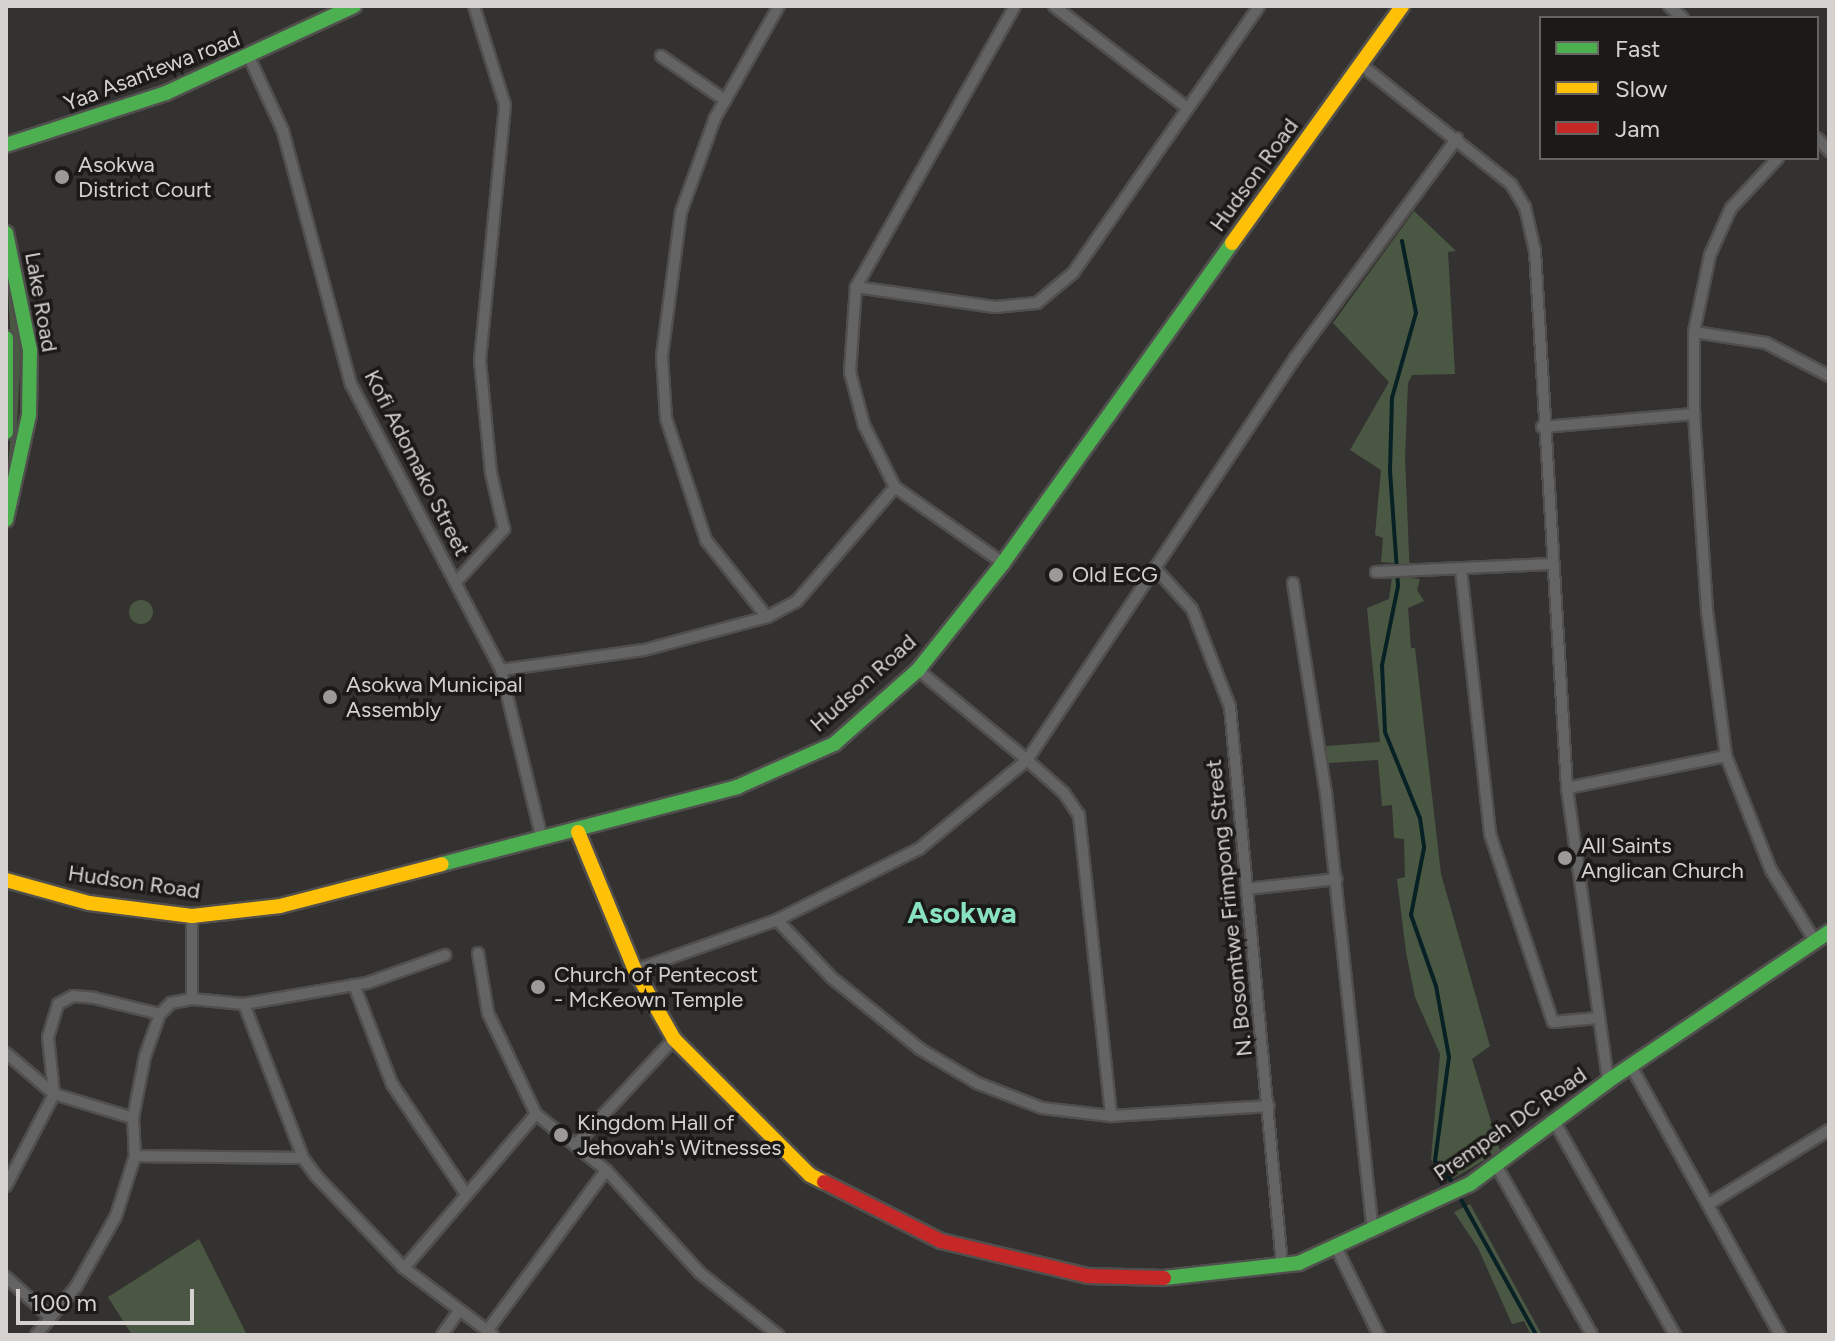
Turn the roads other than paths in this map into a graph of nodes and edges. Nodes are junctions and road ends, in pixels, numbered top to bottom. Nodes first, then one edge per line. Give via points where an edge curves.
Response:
1 (354, 6) edge
2 (474, 6) edge
3 (779, 6) edge
4 (1015, 6) edge
5 (1054, 6) edge
6 (1259, 6) edge
7 (1402, 6) edge
8 (661, 56) dead end
9 (249, 57) junction
10 (1360, 64) junction
11 (725, 100) junction
12 (1185, 106) junction
13 (1457, 138) junction
14 (6, 145) edge
15 (1776, 160) edge
16 (6, 233) edge
17 (856, 287) junction
18 (1694, 332) junction
19 (6, 338) edge
20 (1829, 376) edge
21 (1694, 414) junction
22 (1542, 427) junction
23 (6, 432) edge
24 (895, 487) junction
25 (6, 520) edge
26 (1003, 563) junction
27 (1551, 564) junction
28 (1155, 568) junction
29 (1461, 570) junction
30 (1376, 572) dead end
31 (456, 582) junction
32 (1293, 583) dead end
33 (767, 617) junction
34 (501, 670) junction
35 (918, 670) junction
36 (1726, 756) junction
37 (1027, 760) junction
38 (1567, 788) junction
39 (578, 832) junction
40 (542, 839) junction
41 (1336, 879) junction
42 (6, 880) edge
43 (1247, 889) junction
44 (192, 916) junction
45 (777, 920) junction
46 (1829, 932) edge
47 (1815, 941) junction
48 (478, 953) dead end
49 (445, 955) dead end
50 (635, 970) junction
51 (354, 985) junction
52 (192, 999) junction
53 (244, 1004) junction
54 (160, 1014) junction
55 (1598, 1018) junction
56 (674, 1039) junction
57 (6, 1053) edge
58 (1631, 1066) junction
59 (1608, 1081) junction
60 (54, 1094) junction
61 (1269, 1106) junction
62 (536, 1114) junction
63 (1111, 1116) junction
64 (133, 1118) junction
65 (1554, 1121) junction
66 (1829, 1130) edge
67 (577, 1143) junction
68 (135, 1156) junction
69 (303, 1158) junction
70 (1496, 1165) junction
71 (606, 1170) junction
72 (6, 1186) edge
73 (466, 1194) junction
74 (1709, 1204) junction
75 (1373, 1231) junction
76 (1337, 1249) junction
77 (1282, 1264) junction
78 (404, 1268) junction
79 (6, 1277) edge
80 (459, 1311) junction
81 (50, 1317) junction
82 (490, 1333) edge
83 (36, 1335) edge
84 (442, 1335) edge
85 (778, 1335) edge
86 (1379, 1335) edge
87 (1592, 1335) edge
88 (1675, 1335) edge
89 (1780, 1335) edge

1 - 9 street, Yaa Asantewa road
2 - 31 street via 505,105 480,360 491,473 504,529
3 - 11 street
4 - 17 street
5 - 12 street
6 - 12 street
7 - 10 street, Hudson Road
8 - 11 street
9 - 14 street, Yaa Asantewa road via 92,121
9 - 31 street, Kofi Adomako Street via 283,131 351,384
10 - 13 street
10 - 26 street, Hudson Road
11 - 33 street via 681,212 662,356 666,418 706,540
12 - 17 street via 1073,273 1037,303 995,307
13 - 22 street via 1511,184 1525,207 1535,251
13 - 28 street via 1295,358
15 - 18 street via 1731,208 1710,255
16 - 25 street, Lake Road via 30,350 29,415
17 - 24 street via 850,372 864,425
18 - 20 street via 1766,343
18 - 21 street
19 - 23 street, Lake Road
21 - 22 street
21 - 36 street via 1707,611
22 - 27 street
24 - 26 street
24 - 33 street via 797,601
26 - 35 street, Hudson Road
27 - 29 street
27 - 38 street
28 - 37 street
28 - 43 street, N. Bosomtwe Frimpong Street via 1192,609 1230,707
29 - 30 street
29 - 55 street via 1490,834 1553,1022
31 - 34 street, Kofi Adomako Street
32 - 41 street
33 - 34 street via 644,650
34 - 40 street, Kofi Adomako Street
35 - 37 street
35 - 39 street, Hudson Road via 819,752 737,787
36 - 38 street
36 - 47 street via 1771,870
37 - 45 street via 919,849
37 - 63 street via 1064,793 1079,815
38 - 55 street
39 - 40 street, Hudson Road
39 - 50 street, Prempeh DC Road
40 - 44 street, Hudson Road via 280,906
41 - 43 street
41 - 75 street
42 - 44 street, Hudson Road via 89,903
43 - 61 street, N. Bosomtwe Frimpong Street
44 - 52 street
45 - 50 street
45 - 63 street via 832,978 909,1040 977,1083 1042,1108
46 - 47 street, Prempeh DC Road
47 - 58 street, Prempeh DC Road
48 - 62 street via 488,1013
49 - 51 street
50 - 56 street, Prempeh DC Road
51 - 53 street
51 - 73 street via 392,1084
52 - 53 street
52 - 54 street via 171,1003
53 - 69 street
54 - 60 street via 94,998 73,996 58,1004 48,1037
54 - 64 street
55 - 59 street
56 - 67 street
56 - 77 street, Prempeh DC Road via 810,1175 941,1241 1088,1276 1161,1278
57 - 60 street
58 - 59 street, Prempeh DC Road
58 - 74 street
59 - 65 street, Prempeh DC Road
60 - 64 street
60 - 72 street
61 - 63 street
61 - 77 street, N. Bosomtwe Frimpong Street
62 - 67 street
62 - 73 street
64 - 68 street
65 - 70 street, Prempeh DC Road
65 - 88 street
66 - 74 street
67 - 71 street
68 - 69 street
68 - 81 street via 98,1252
69 - 78 street
70 - 75 street, Prempeh DC Road via 1470,1184
70 - 87 street
71 - 82 street
71 - 85 street via 700,1273
73 - 78 street
74 - 89 street
75 - 76 street, Prempeh DC Road
76 - 77 street, Prempeh DC Road
76 - 86 street
78 - 80 street
79 - 81 street
80 - 82 street
80 - 84 street
81 - 83 street

